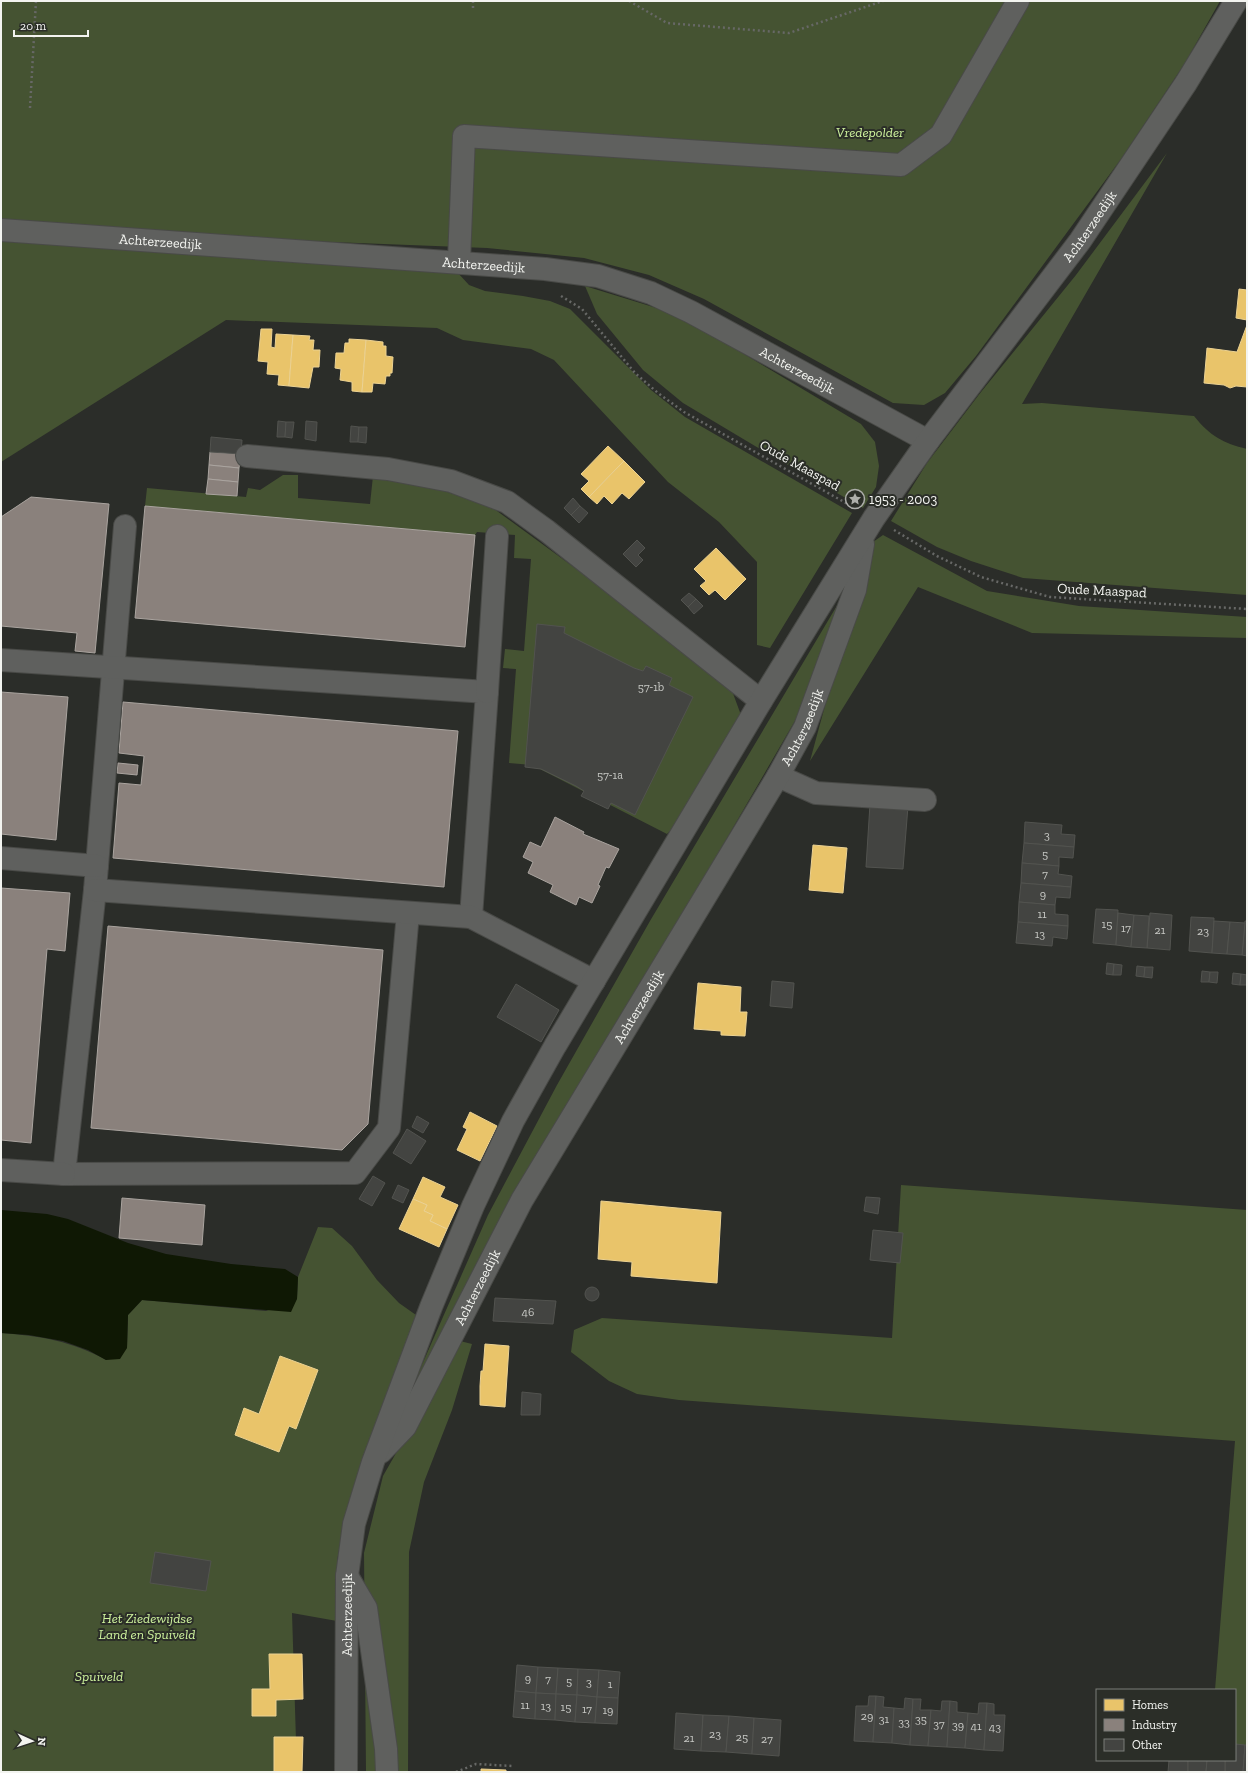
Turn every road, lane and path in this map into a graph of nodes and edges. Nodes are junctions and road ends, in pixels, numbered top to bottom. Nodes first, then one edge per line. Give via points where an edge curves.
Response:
1 (36, 1) edge
2 (473, 1) edge
3 (629, 1) edge
4 (883, 1) edge
5 (1018, 1) edge
6 (1236, 1) edge
7 (473, 8) dead end
8 (30, 108) dead end
9 (1, 230) edge
10 (459, 262) junction
11 (560, 296) dead end
12 (928, 440) junction
13 (248, 456) dead end
14 (125, 526) dead end
15 (869, 526) junction
16 (497, 536) dead end
17 (1247, 609) edge
18 (1, 660) edge
19 (113, 667) junction
20 (487, 692) junction
21 (761, 701) junction
22 (778, 776) junction
23 (925, 800) dead end
24 (1, 858) edge
25 (97, 866) junction
26 (95, 890) junction
27 (408, 913) junction
28 (472, 917) junction
29 (594, 981) junction
30 (1, 1170) edge
31 (64, 1174) junction
32 (373, 1462) junction
33 (347, 1576) junction
34 (512, 1766) dead end
35 (346, 1772) edge
36 (388, 1772) edge
37 (456, 1772) edge

1 - 8 path
2 - 7 path
3 - 4 path via 667,23 788,33
5 - 10 street via 941,135 901,165 464,136
6 - 12 street, Achterzeedijk via 1186,83 1080,241
9 - 10 street, Achterzeedijk
10 - 12 street, Achterzeedijk via 598,276 651,293
11 - 15 path, Oude Maaspad via 582,309 635,372 658,393 684,412
12 - 15 street, Achterzeedijk
13 - 21 street via 388,468 451,481 507,502
14 - 19 street
15 - 17 path, Oude Maaspad via 981,577 1050,597
15 - 21 street, Achterzeedijk
15 - 22 street, Achterzeedijk via 855,590 805,727
16 - 20 street
18 - 19 street
19 - 20 street
19 - 25 street
20 - 28 street
21 - 29 street, Achterzeedijk
22 - 23 street via 816,793
22 - 32 street, Achterzeedijk via 522,1200 404,1427
24 - 25 street
25 - 26 street
26 - 27 street
26 - 31 street
27 - 28 street
27 - 31 street via 388,1128 355,1173
28 - 29 street
29 - 32 street, Achterzeedijk via 513,1121 473,1206 431,1307
30 - 31 street
32 - 33 street, Achterzeedijk via 354,1524
33 - 35 street, Achterzeedijk
33 - 36 street via 366,1608
34 - 37 path via 476,1764

